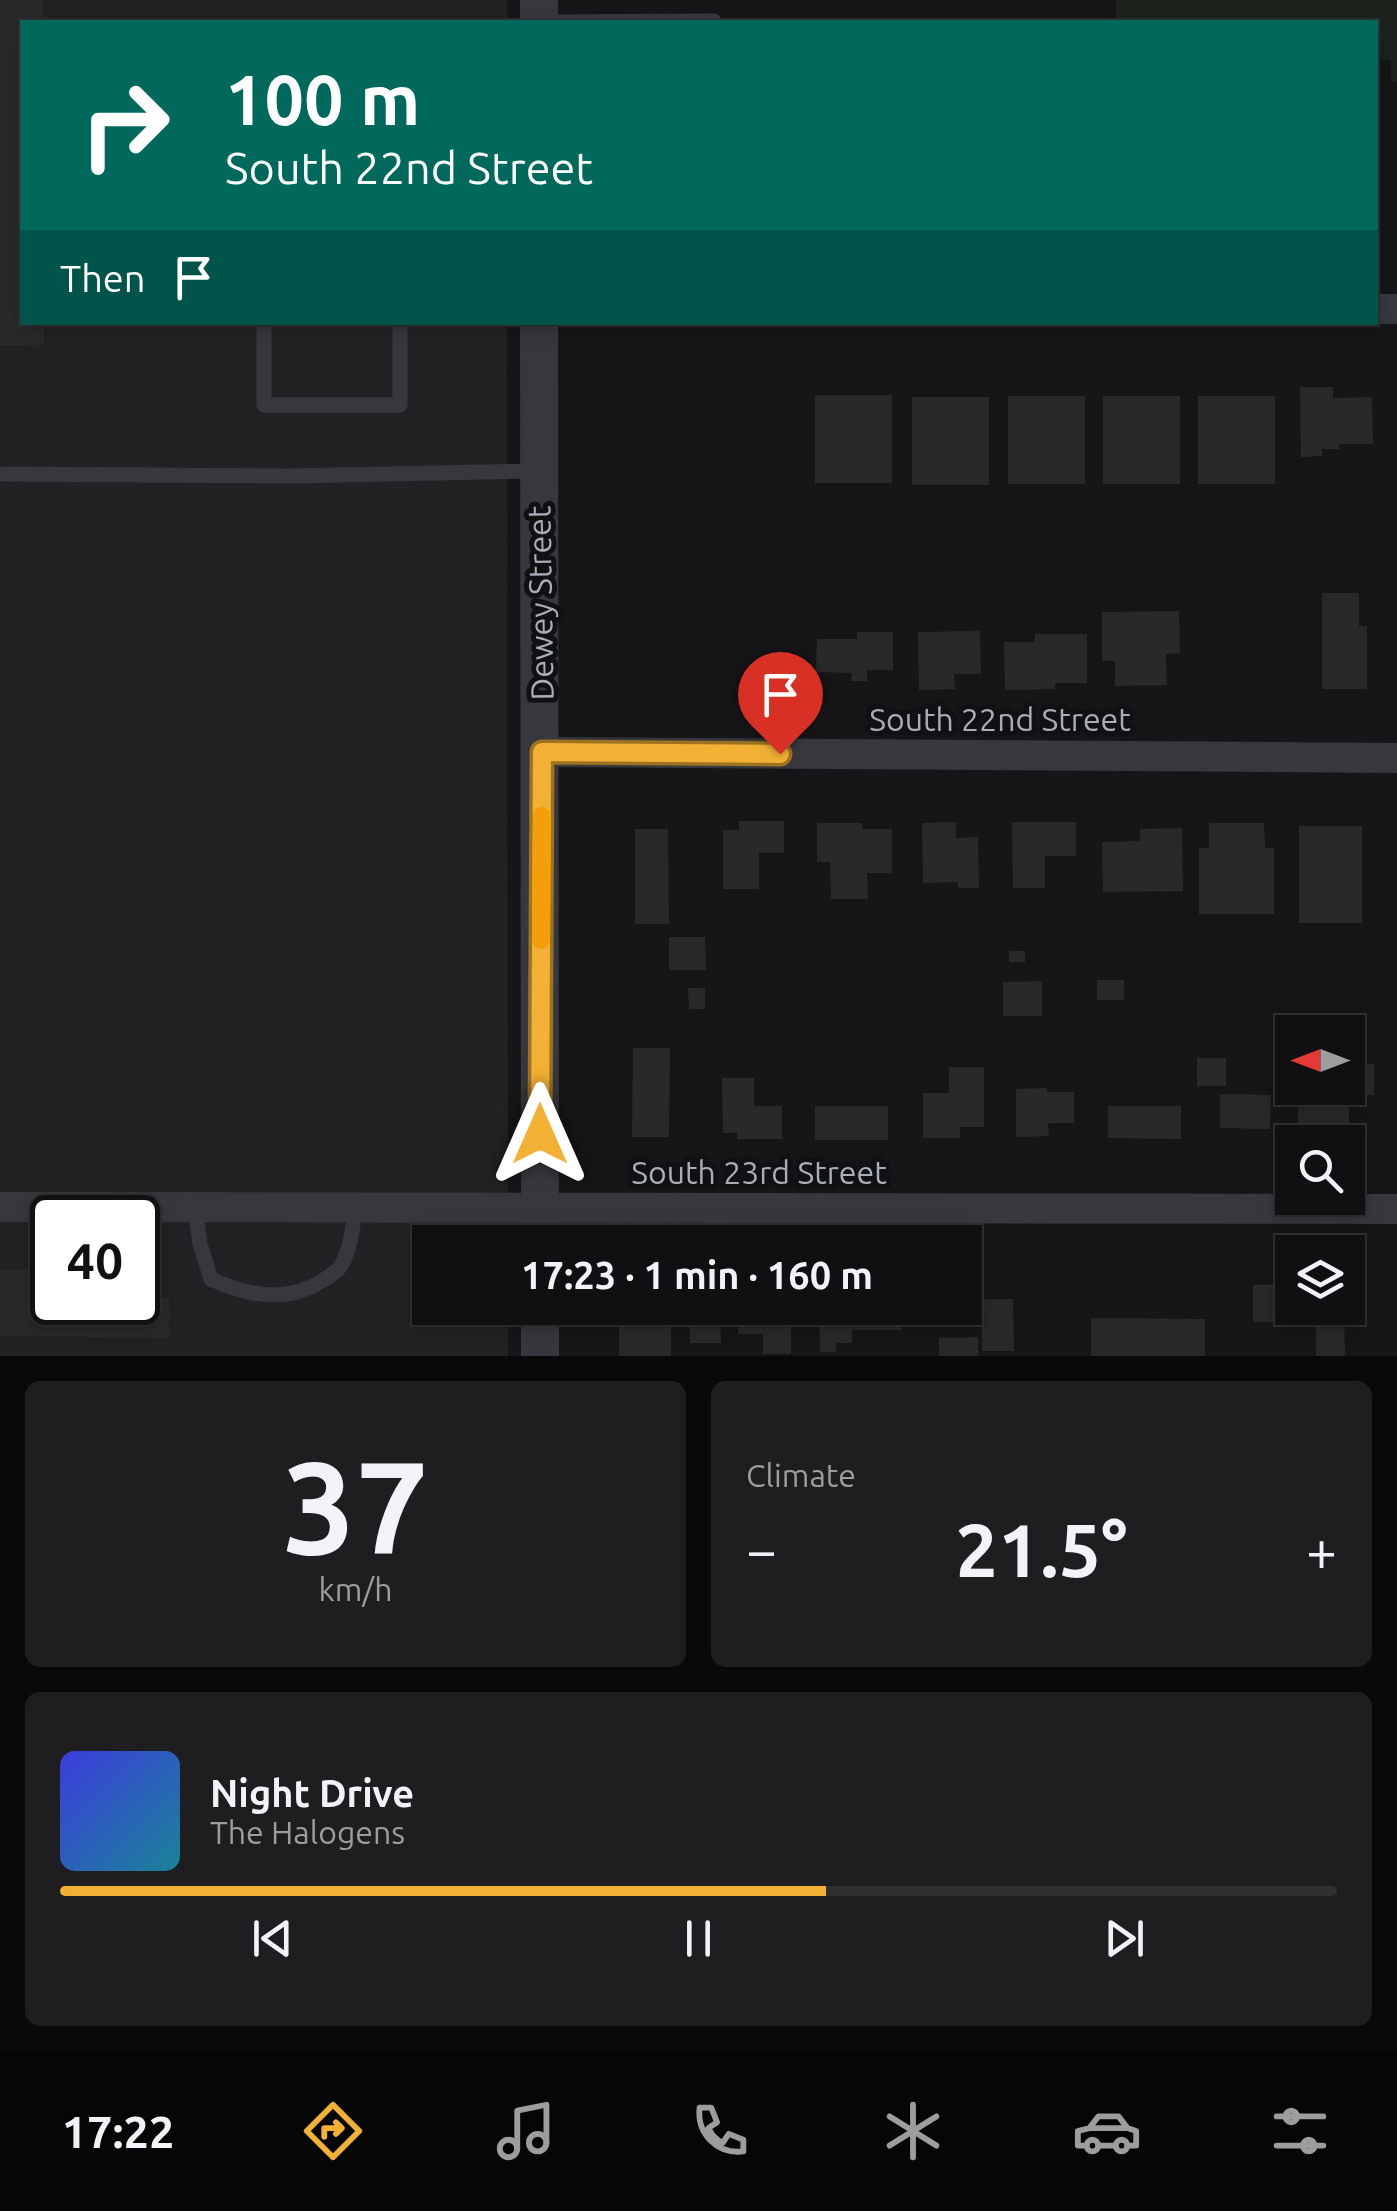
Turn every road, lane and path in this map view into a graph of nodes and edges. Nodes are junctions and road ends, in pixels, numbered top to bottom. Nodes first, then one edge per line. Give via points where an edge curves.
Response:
1 (264, 325) edge
2 (400, 325) edge
3 (539, 325) edge
4 (539, 471) junction
5 (0, 474) edge
6 (542, 752) junction
7 (1397, 758) edge
8 (195, 1207) junction
9 (355, 1207) junction
10 (0, 1208) edge
11 (1397, 1209) edge
12 (540, 1225) edge
13 (540, 1325) edge
14 (540, 1356) edge

1 - 2 lane via 264,405 400,404
3 - 4 street, Dewey Street
4 - 5 lane
4 - 6 street, Dewey Street
6 - 7 street, South 22nd Street
6 - 12 street, Dewey Street
8 - 9 street, South 23rd Street
8 - 9 lane via 211,1279 238,1292 269,1295 306,1291 339,1270
8 - 10 street, South 23rd Street
9 - 12 street, South 23rd Street
11 - 12 street, South 23rd Street
13 - 14 street

